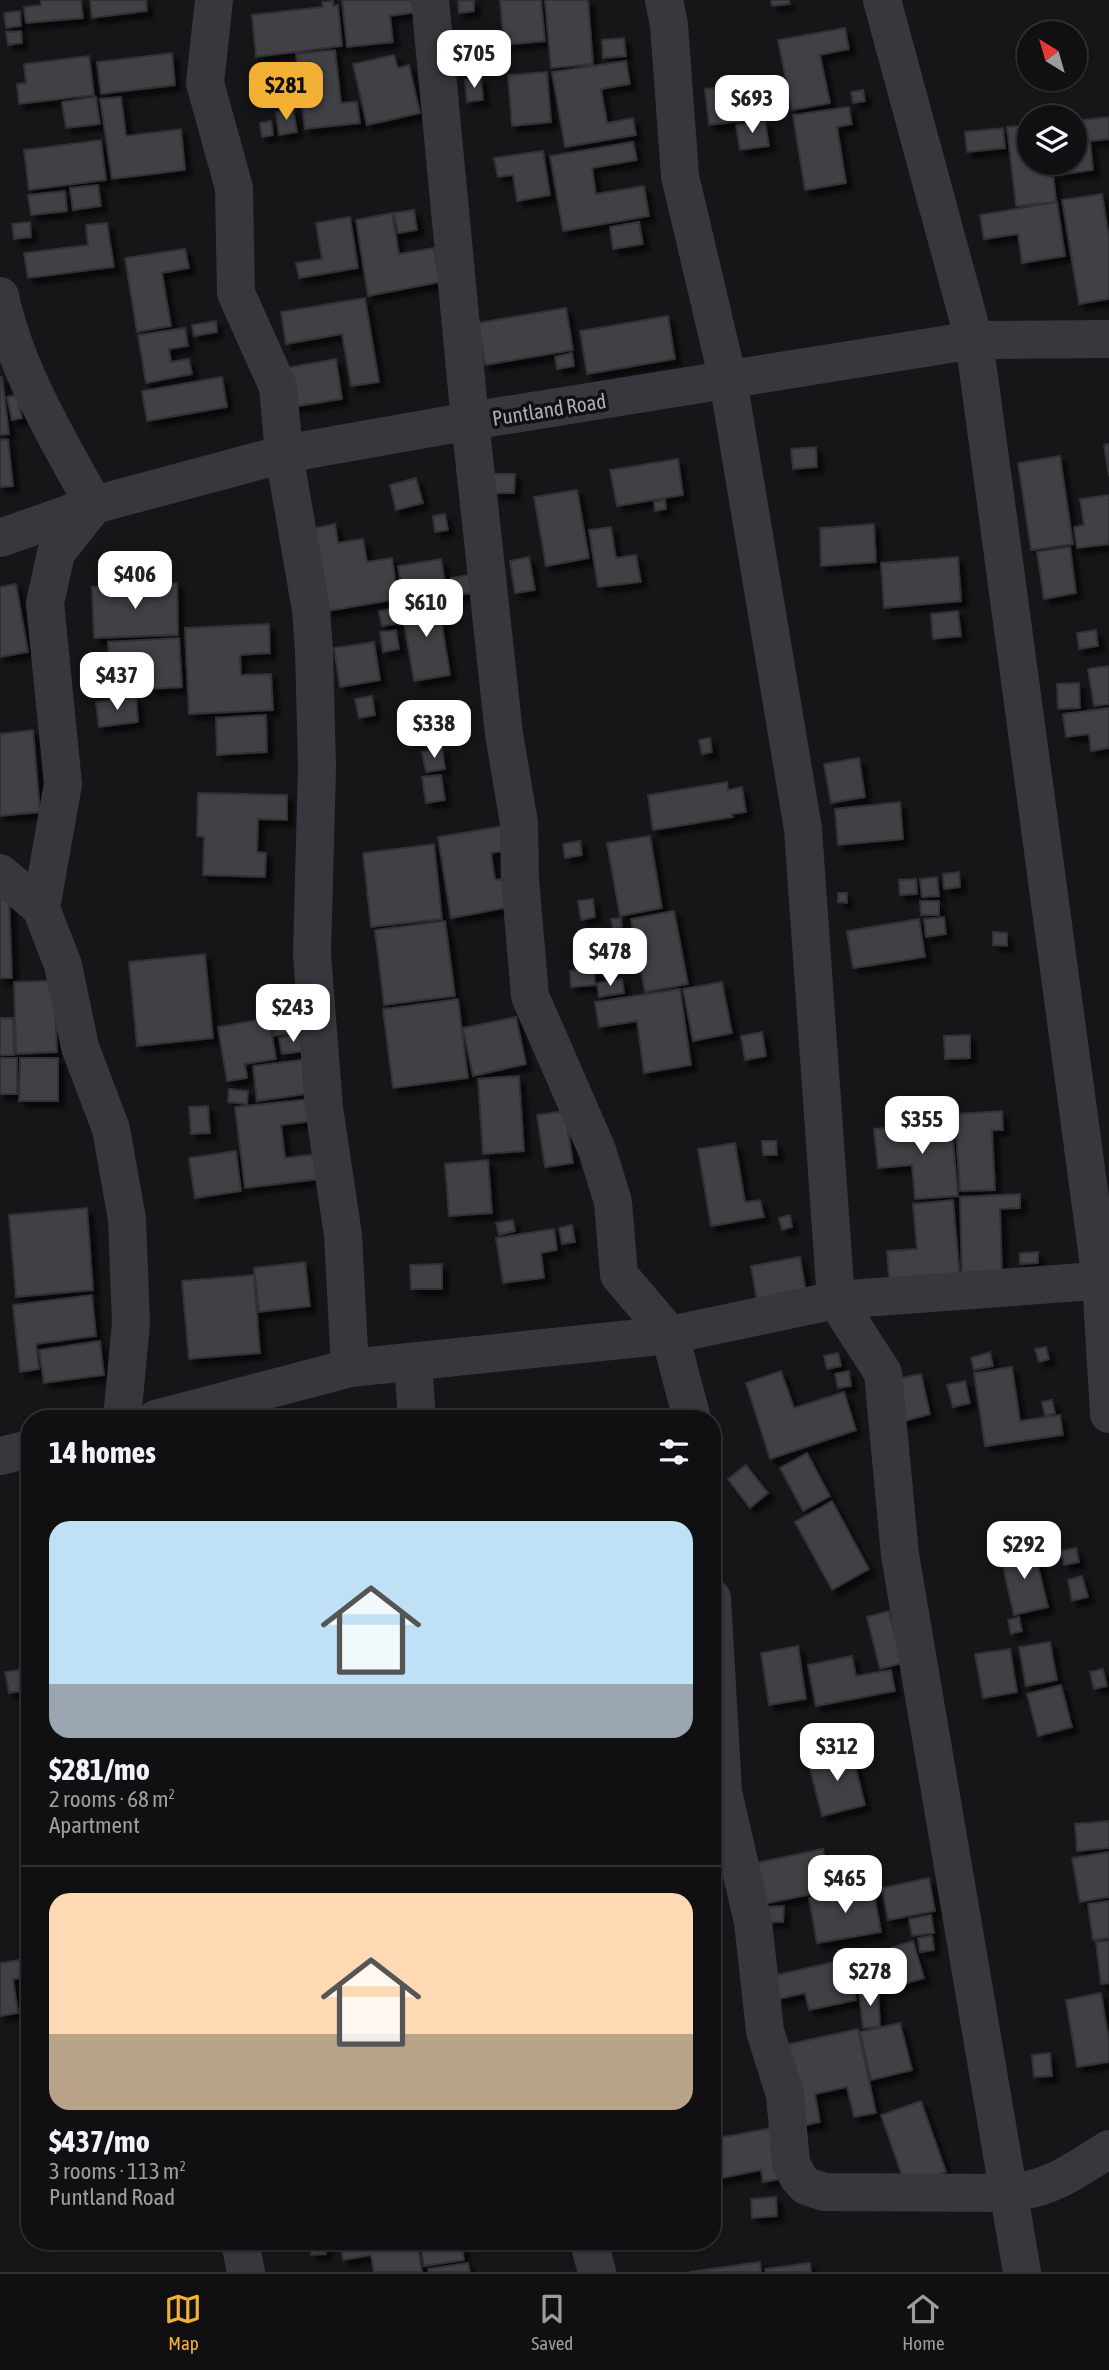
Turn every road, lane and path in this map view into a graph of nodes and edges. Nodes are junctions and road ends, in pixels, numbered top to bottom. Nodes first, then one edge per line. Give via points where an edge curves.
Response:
1 (214, 0) edge
2 (430, 0) edge
3 (664, 0) edge
4 (881, 0) edge
5 (0, 296) edge
6 (1109, 339) edge
7 (974, 340) junction
8 (728, 380) junction
9 (470, 421) junction
10 (284, 454) junction
11 (93, 505) junction
12 (0, 538) edge
13 (0, 873) edge
14 (41, 908) junction
15 (1105, 1280) edge
16 (836, 1300) junction
17 (670, 1335) junction
18 (412, 1362) junction
19 (350, 1368) junction
20 (123, 1410) edge
21 (190, 1410) edge
22 (416, 1410) edge
23 (690, 1410) edge
24 (1109, 1414) edge
25 (21, 1451) edge
26 (0, 1456) edge
27 (721, 1757) edge
28 (1109, 2149) edge
29 (1009, 2193) junction
30 (242, 2250) edge
31 (591, 2250) edge
32 (246, 2272) edge
33 (597, 2272) edge
34 (1022, 2272) edge

1 - 10 street via 205,83 234,188 236,293 278,387
2 - 9 street
3 - 8 street via 680,176
4 - 7 street
5 - 11 street via 7,328 43,413
6 - 7 street, Puntland Road
7 - 8 street, Puntland Road
7 - 15 street
8 - 9 street, Puntland Road
8 - 16 street via 803,830
9 - 10 street, Puntland Road
9 - 17 street via 504,734 519,823 530,996 597,1150 613,1202 619,1275
10 - 11 street, Puntland Road
10 - 19 street via 314,650 317,767 312,954 324,1108 343,1235
11 - 12 street, Puntland Road
11 - 14 street via 57,553 45,603 63,784
13 - 14 street
14 - 20 street via 64,965 80,1047 111,1129 127,1219 131,1323
15 - 16 street
15 - 24 street
16 - 17 street
16 - 29 street via 883,1373 900,1555
17 - 18 street
17 - 23 street
18 - 19 street
18 - 22 street
19 - 21 street
25 - 26 street
27 - 29 street via 723,1792 753,1922 765,2031 785,2095 792,2163 798,2178 824,2192
28 - 29 street via 1057,2181 1033,2191
29 - 34 street
30 - 32 street
31 - 33 street

